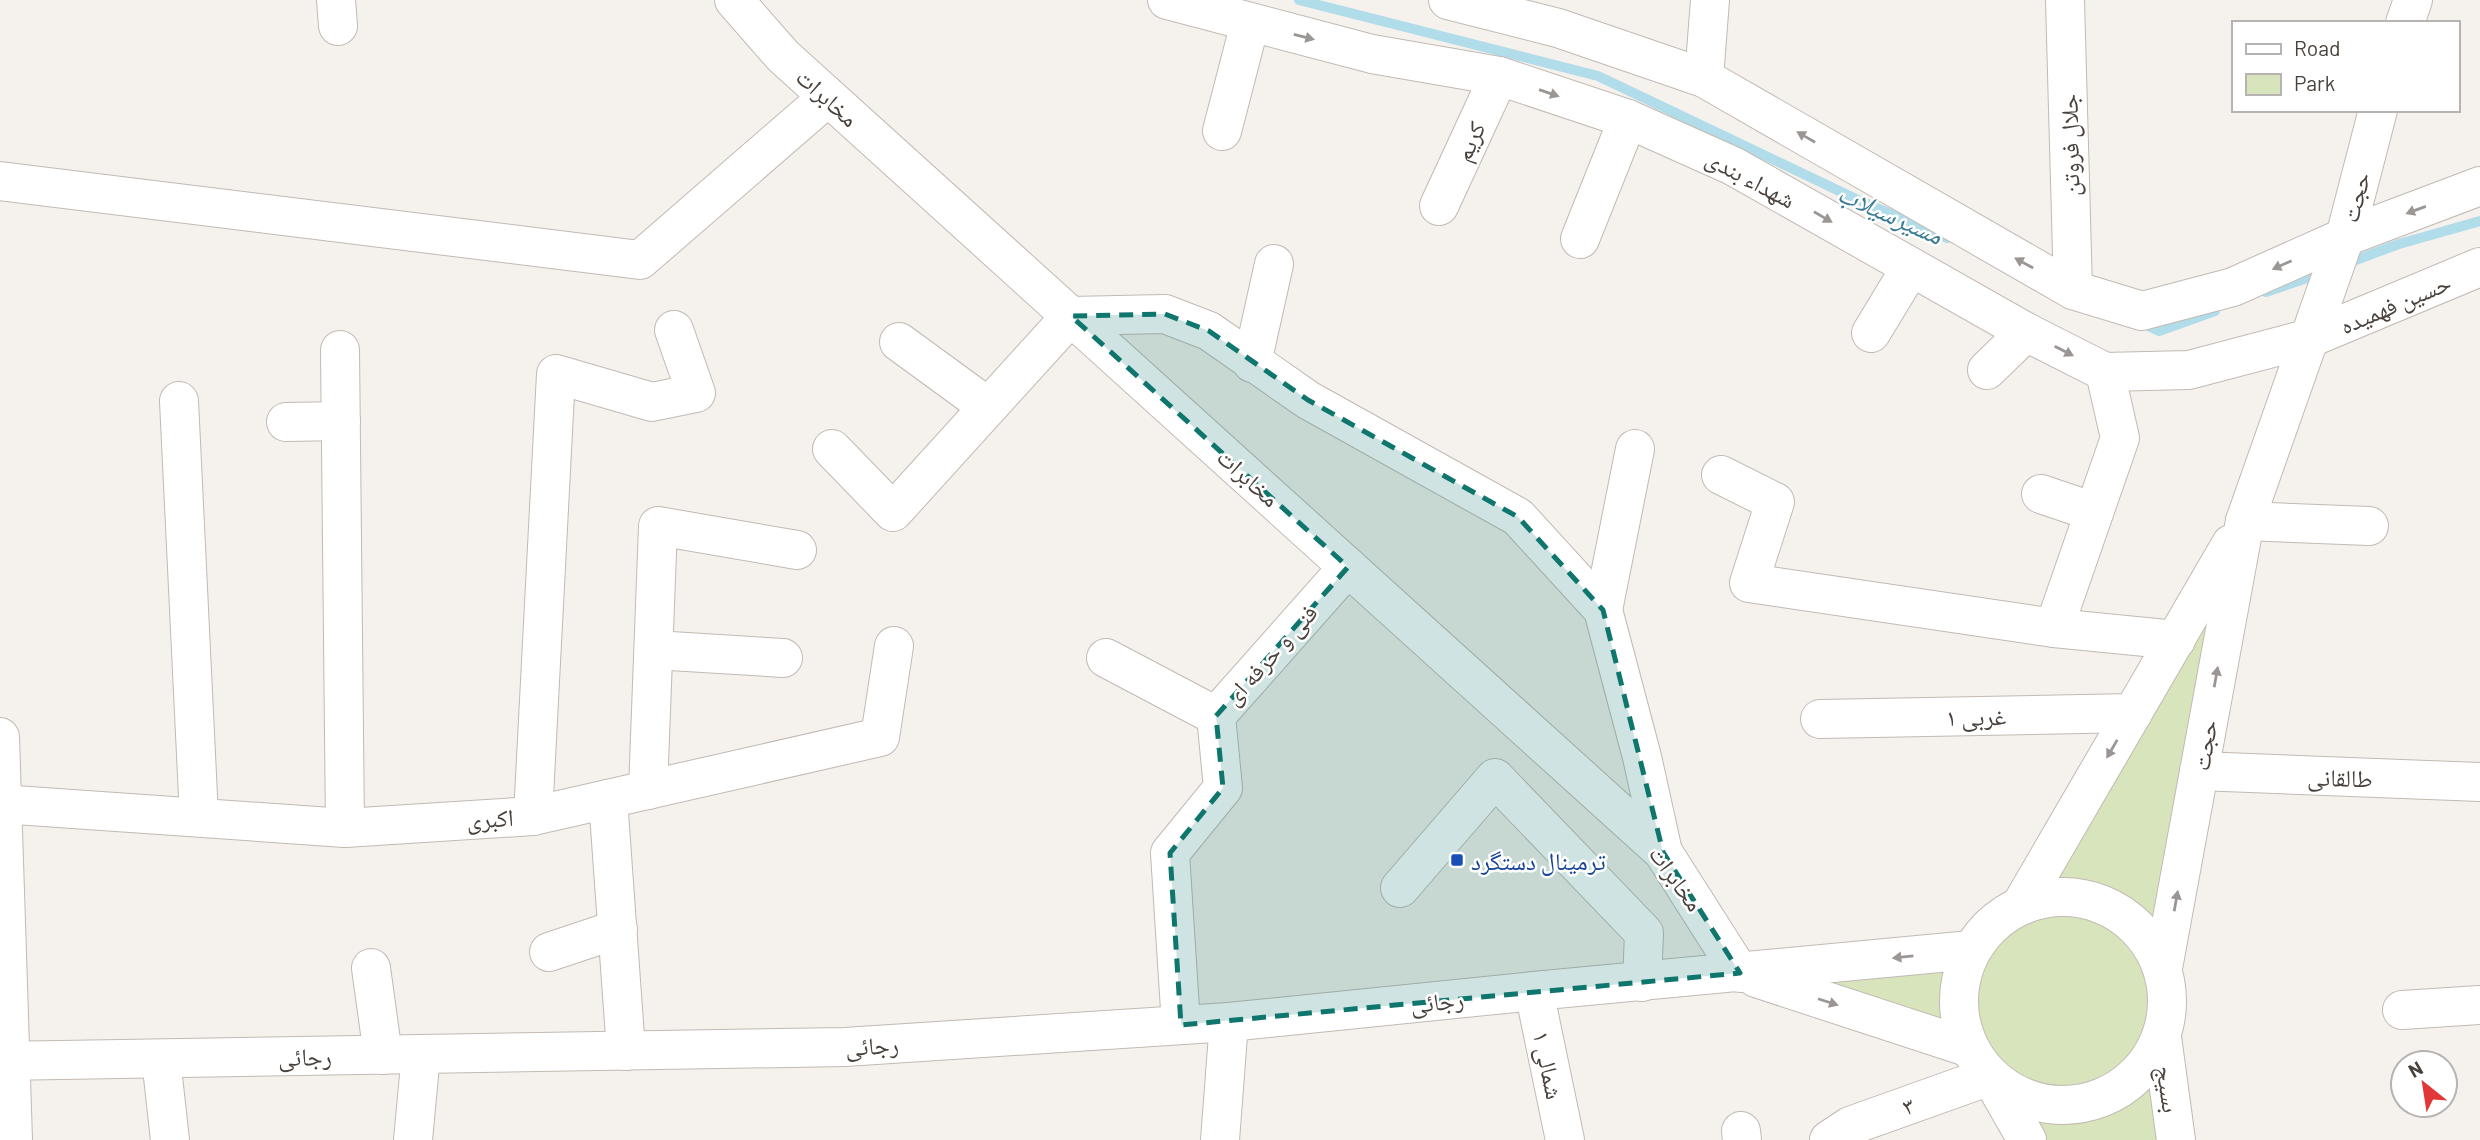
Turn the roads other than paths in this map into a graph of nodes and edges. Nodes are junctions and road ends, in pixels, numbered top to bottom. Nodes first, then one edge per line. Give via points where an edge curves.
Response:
1 (734, 0) edge
2 (1167, 0) edge
3 (1448, 0) edge
4 (1710, 0) edge
5 (2065, 0) edge
6 (2413, 0) edge
7 (2406, 21) edge
8 (1250, 23) junction
9 (1499, 76) junction
10 (1704, 78) junction
11 (828, 97) junction
12 (2377, 112) edge
13 (1628, 119) junction
14 (1222, 131) dead end
15 (0, 181) edge
16 (2480, 186) edge
17 (1439, 206) dead end
18 (2345, 237) junction
19 (1580, 239) dead end
20 (1274, 264) dead end
21 (1911, 267) junction
22 (2480, 267) edge
23 (2073, 290) junction
24 (1070, 316) junction
25 (674, 330) dead end
26 (2026, 332) junction
27 (1871, 333) dead end
28 (2310, 338) junction
29 (899, 342) dead end
30 (340, 349) dead end
31 (1252, 363) junction
32 (1987, 370) dead end
33 (2105, 372) junction
34 (179, 401) dead end
35 (988, 407) junction
36 (341, 421) junction
37 (286, 422) dead end
38 (832, 449) dead end
39 (1635, 449) dead end
40 (1721, 475) dead end
41 (2041, 494) dead end
42 (2094, 512) junction
43 (2245, 521) junction
44 (2369, 526) dead end
45 (797, 550) dead end
46 (1348, 568) junction
47 (1603, 610) junction
48 (2054, 628) junction
49 (2176, 639) junction
50 (894, 646) dead end
51 (654, 650) junction
52 (783, 658) dead end
53 (1106, 658) dead end
54 (2133, 713) junction
55 (1216, 716) junction
56 (1820, 719) dead end
57 (0, 737) edge
58 (2199, 771) junction
59 (2480, 782) edge
60 (648, 790) junction
61 (608, 799) junction
62 (1, 804) edge
63 (533, 816) junction
64 (199, 817) junction
65 (345, 828) junction
66 (1663, 852) junction
67 (1401, 888) dead end
68 (2021, 905) junction
69 (618, 929) junction
70 (1971, 950) junction
71 (549, 952) dead end
72 (371, 968) dead end
73 (2163, 968) junction
74 (1740, 973) junction
75 (1642, 982) junction
76 (1534, 991) junction
77 (2480, 1004) edge
78 (2402, 1010) dead end
79 (1229, 1022) junction
80 (1181, 1025) junction
81 (2162, 1037) junction
82 (626, 1051) junction
83 (402, 1054) junction
84 (161, 1059) junction
85 (5, 1061) edge
86 (1980, 1062) junction
87 (13, 1140) edge
88 (170, 1140) edge
89 (413, 1140) edge
90 (1220, 1140) edge
91 (1565, 1140) edge
92 (1829, 1140) edge
93 (2027, 1140) edge
94 (2176, 1140) edge

1 - 11 street, مخابرات via 783,56
2 - 8 street, شهداء بندی
3 - 10 street via 1558,28
4 - 10 street
5 - 23 street, جلال فروتن
6 - 7 street
8 -> 9 street, شهداء بندی via 1372,54
8 - 14 street
9 -> 13 street, شهداء بندی
9 - 17 street, کریم
23 -> 10 street
11 - 15 street via 640,260
11 - 24 street, مخابرات
12 - 18 street, حجت
13 - 19 street
13 -> 21 street, شهداء بندی via 1733,166
16 -> 18 street
18 -> 23 street via 2233,287 2142,312
18 - 28 street, حجت
20 - 31 street
21 - 26 street, شهداء بندی
21 - 27 street
22 - 28 street, حسین فهمیده
24 - 31 street via 1165,314 1209,331
24 - 35 street
24 - 46 street, مخابرات
25 - 63 street via 696,393 652,402 556,374
26 - 32 street
26 -> 33 street, شهداء بندی
28 - 33 street, شهداء بندی via 2189,370
28 - 43 street, حجت
29 - 35 street
30 - 36 street
31 - 47 street via 1308,400 1518,517
33 - 42 street via 2120,438
34 - 64 street
35 - 38 street via 893,512
36 - 37 street
36 - 65 street
39 - 47 street
40 - 48 street via 1775,502 1749,583
41 - 42 street
42 - 48 street
43 - 44 street
43 - 49 street, حجت
58 -> 43 street, حجت
45 - 51 street via 658,526
46 - 55 street, فنی و حرفه ای
46 - 66 street, مخابرات
47 - 66 street
48 - 49 street
49 - 54 street, حجت
50 - 60 street, اکبری via 880,737
51 - 52 street
51 - 60 street
53 - 55 street
54 - 56 street, ۱ غربی
54 -> 68 street, حجت
55 - 80 street, فنی و حرفه ای via 1223,788 1170,853
57 - 62 street
58 - 59 street, طالقانی
73 -> 58 street, حجت
60 - 61 street, اکبری
61 - 63 street, اکبری
61 - 69 street
62 - 64 street, اکبری
62 - 85 street
63 - 65 street, اکبری
64 - 65 street, اکبری
66 - 74 street, مخابرات
67 - 75 street via 1496,778 1644,933
68 - 70 street via 1993,923
68 - 73 street via 2055,896 2090,900 2122,914 2147,937
69 - 71 street
69 - 82 street
70 -> 74 street, رجائی
70 - 86 street via 1960,982 1960,1015
72 - 83 street
73 - 81 street via 2168,1003
74 - 75 street, رجائی
74 -> 86 street
75 - 76 street, رجائی
76 - 79 street, رجائی
76 - 91 street, ۱ شمالی
77 - 78 street
79 - 80 street, رجائی
79 - 90 street
80 - 82 street, رجائی via 845,1047
81 - 86 street via 2144,1067 2118,1090 2086,1103 2051,1105 2018,1095
81 - 94 street, بسیج
82 - 83 street, رجائی
83 - 84 street, رجائی
83 - 89 street
84 - 85 street, رجائی
84 - 88 street
85 - 87 street
86 - 92 street, ۳
86 - 93 street

